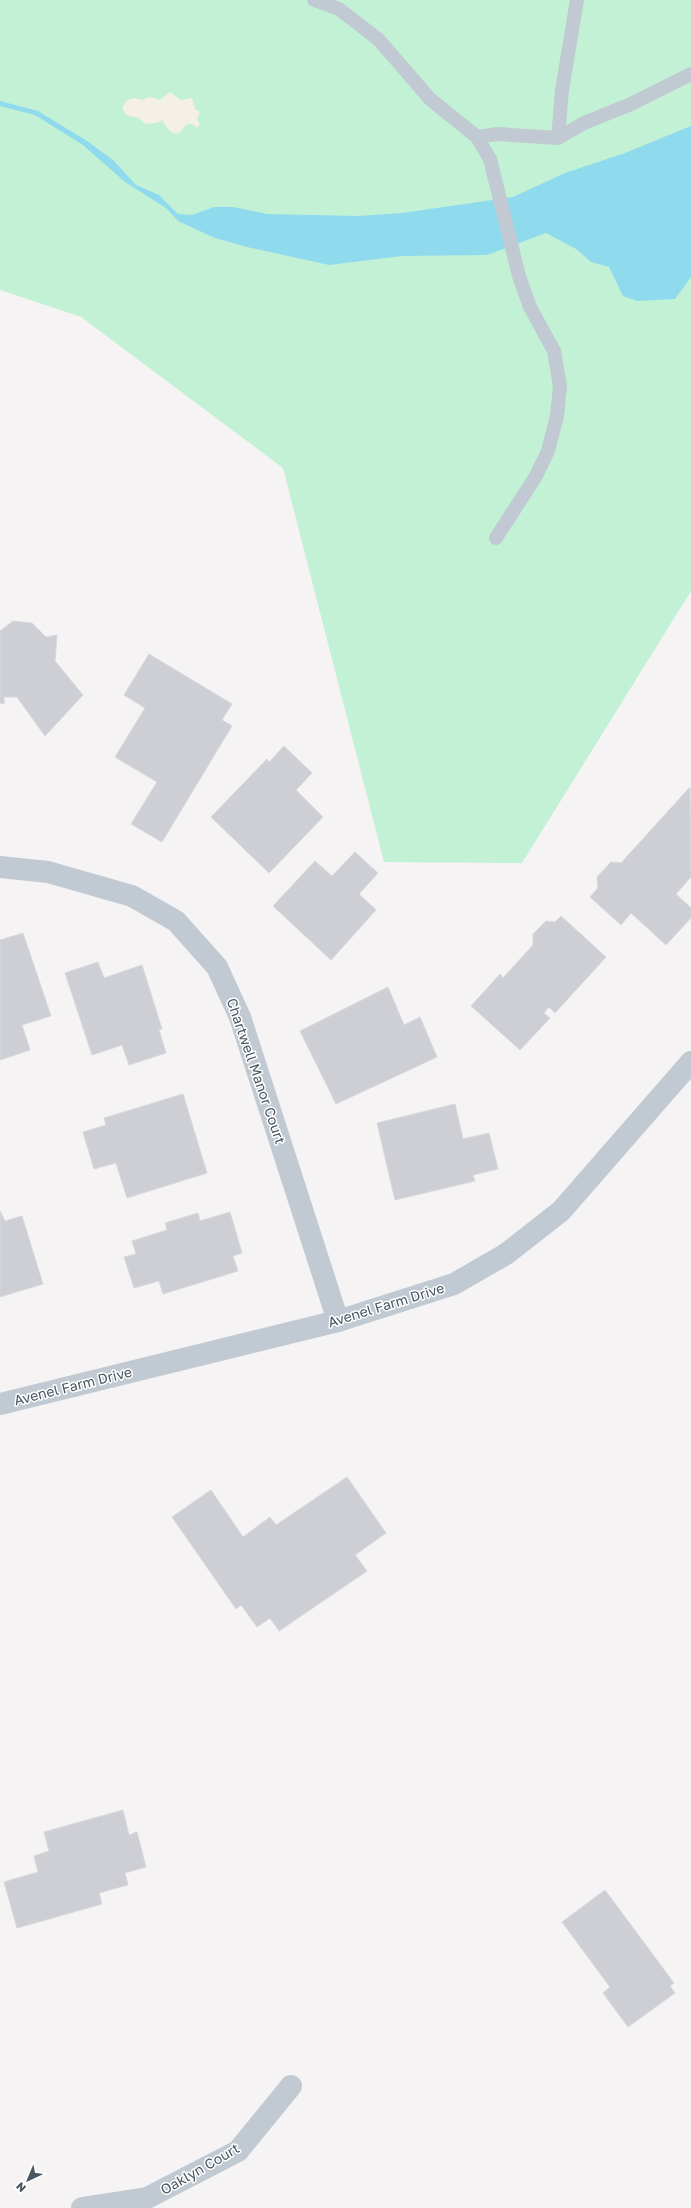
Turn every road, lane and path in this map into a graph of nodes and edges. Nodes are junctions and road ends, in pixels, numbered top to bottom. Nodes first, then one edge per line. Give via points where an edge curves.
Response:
1 (314, 0) edge
2 (577, 0) edge
3 (691, 74) edge
4 (477, 137) junction
5 (558, 138) junction
6 (496, 538) dead end
7 (0, 867) edge
8 (691, 1062) edge
9 (338, 1322) junction
10 (0, 1404) edge
11 (291, 2086) dead end
12 (82, 2208) edge

1 - 4 lane via 338,9 379,40 430,99
2 - 5 lane via 562,90
3 - 5 lane via 631,104 584,123
4 - 5 lane via 497,134
4 - 6 lane via 490,160 514,258 530,307 554,351 560,386 557,416 548,451 536,476
7 - 9 street, Chartwell Manor Court via 48,872 132,896 176,921 217,966 240,1017
8 - 9 street, Avenel Farm Drive via 561,1211 506,1254 454,1284
9 - 10 street, Avenel Farm Drive
11 - 12 street, Oaklyn Court via 238,2151 147,2198

